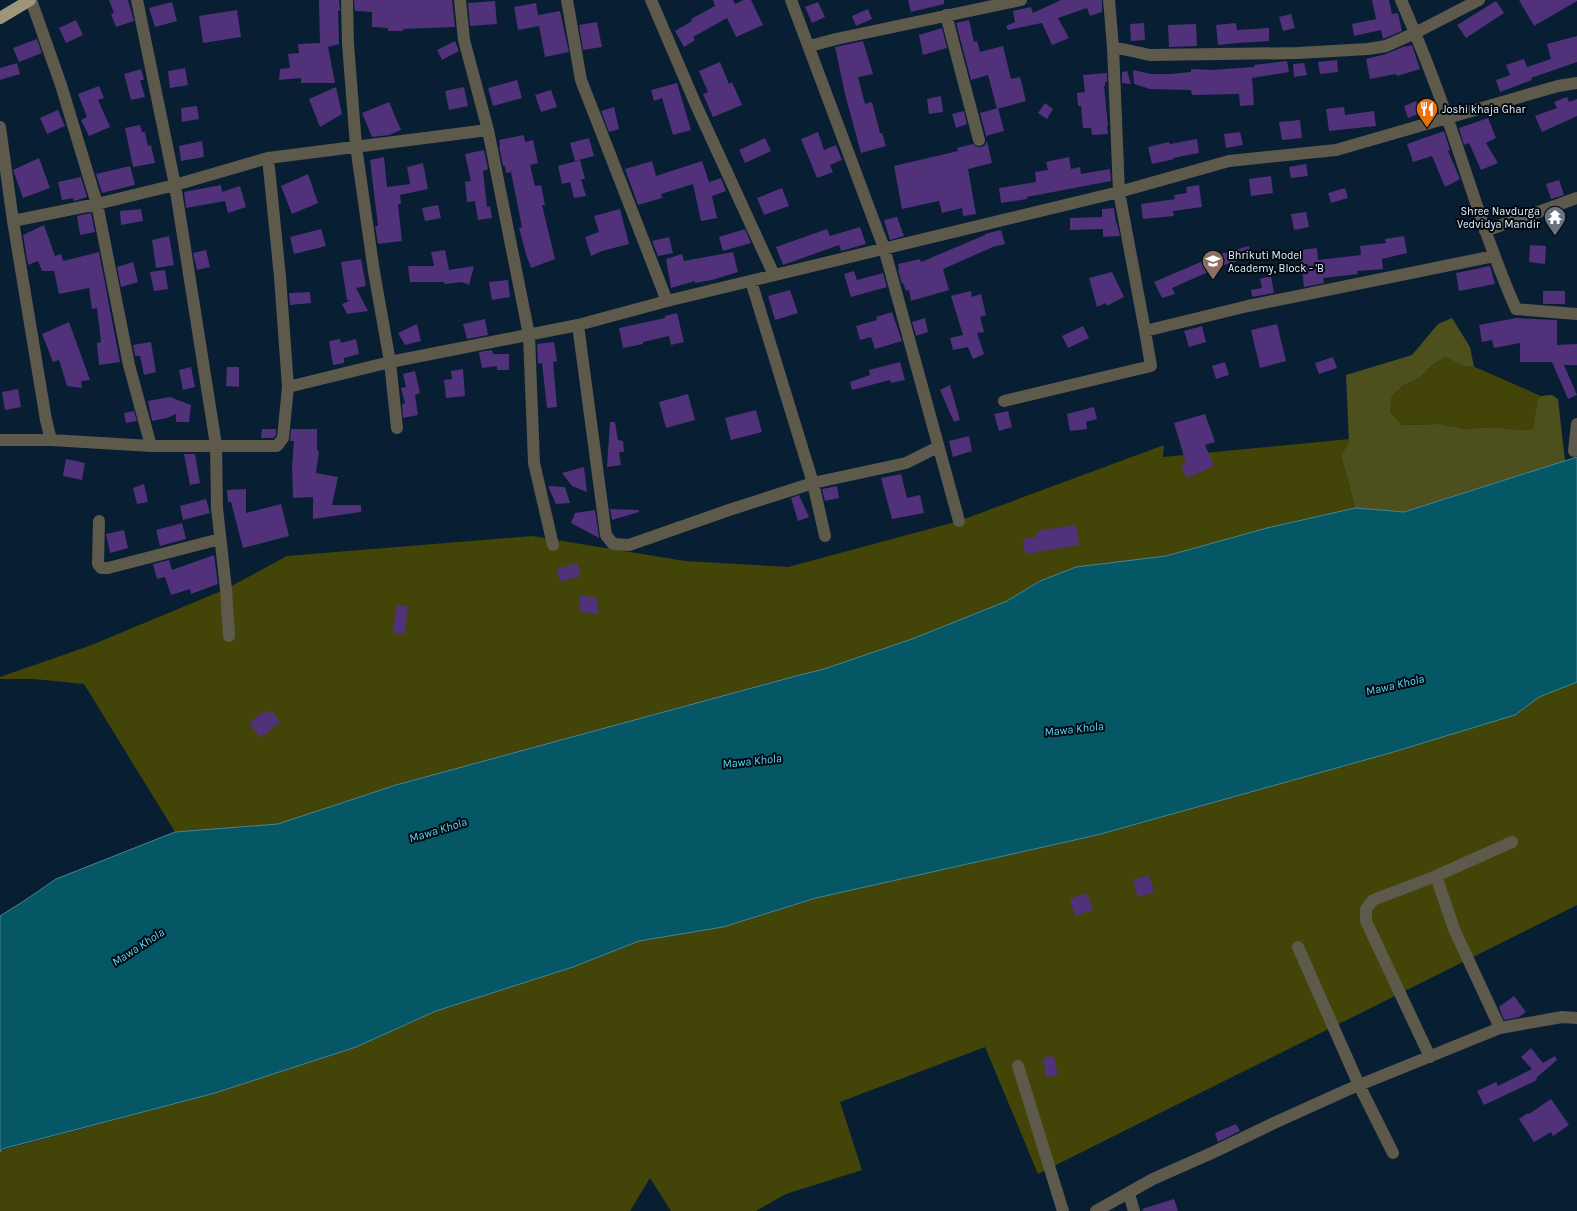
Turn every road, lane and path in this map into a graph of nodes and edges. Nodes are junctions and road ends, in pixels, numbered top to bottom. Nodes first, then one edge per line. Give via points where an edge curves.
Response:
1 (31, 0) edge
2 (137, 0) edge
3 (347, 0) edge
4 (460, 0) edge
5 (568, 0) edge
6 (651, 0) edge
7 (791, 0) edge
8 (1021, 0) edge
9 (1109, 0) edge
10 (1401, 0) edge
11 (1479, 0) edge
12 (946, 15) junction
13 (0, 18) edge
14 (1415, 33) junction
15 (810, 46) junction
16 (1113, 47) junction
17 (1577, 83) edge
18 (1447, 118) junction
19 (0, 127) edge
20 (488, 130) junction
21 (979, 140) dead end
22 (356, 146) junction
23 (268, 158) junction
24 (175, 185) junction
25 (1119, 192) junction
26 (1577, 198) edge
27 (97, 204) junction
28 (13, 221) junction
29 (1485, 231) junction
30 (884, 248) junction
31 (1494, 256) junction
32 (774, 275) junction
33 (750, 281) junction
34 (667, 301) junction
35 (1577, 314) edge
36 (578, 325) junction
37 (1145, 331) junction
38 (529, 335) junction
39 (390, 362) junction
40 (288, 387) junction
41 (1004, 401) dead end
42 (1577, 424) edge
43 (397, 428) dead end
44 (0, 440) edge
45 (51, 440) junction
46 (216, 445) junction
47 (150, 446) junction
48 (938, 447) junction
49 (1574, 451) dead end
50 (813, 483) junction
51 (99, 521) dead end
52 (959, 521) dead end
53 (825, 536) dead end
54 (220, 539) junction
55 (553, 544) dead end
56 (229, 636) dead end
57 (1512, 842) dead end
58 (1436, 876) junction
59 (1298, 948) dead end
60 (1577, 1018) edge
61 (1500, 1028) junction
62 (1430, 1058) junction
63 (1018, 1066) dead end
64 (1359, 1085) junction
65 (1393, 1153) dead end
66 (1129, 1194) junction
67 (1062, 1211) edge
68 (1096, 1211) edge
69 (1134, 1211) edge

1 - 13 main road
1 - 27 street via 61,85
2 - 24 street
3 - 22 street
4 - 20 street via 464,40
5 - 34 street via 581,80
6 - 32 street
7 - 15 street
8 - 12 street
9 - 16 street
10 - 14 street
11 - 14 street
12 - 15 street
12 - 21 street
14 - 16 street via 1386,46 1298,53 1150,55
14 - 18 street
15 - 30 street
16 - 25 street
17 - 18 street via 1558,86
18 - 25 street via 1336,150 1229,161
18 - 29 street
19 - 28 street
20 - 22 street
20 - 38 street
22 - 23 street
22 - 39 street
23 - 24 street
23 - 40 street
24 - 27 street
24 - 46 street
25 - 30 street
25 - 37 street
26 - 29 street
27 - 28 street
27 - 47 street via 129,365
28 - 45 street
29 - 31 street
30 - 32 street
30 - 48 street
31 - 35 street via 1516,309
31 - 37 street via 1248,306
32 - 33 street
33 - 34 street
33 - 50 street
34 - 36 street
36 - 38 street
36 - 50 street via 606,535 613,544 628,545
37 - 41 street via 1151,366
38 - 39 street
38 - 55 street via 534,463
39 - 40 street
39 - 43 street
40 - 46 street via 284,438 277,446
42 - 49 street
44 - 45 street
45 - 47 street
46 - 47 street
46 - 54 street
48 - 50 street via 906,463
48 - 52 street
50 - 53 street
51 - 54 street via 98,564 101,568
54 - 56 street
57 - 58 street
58 - 61 street via 1454,929
58 - 62 street via 1372,900 1366,909 1366,921
59 - 64 street
60 - 61 street via 1562,1017
61 - 62 street
62 - 64 street
63 - 67 street
64 - 65 street
64 - 66 street via 1153,1179
66 - 68 street
66 - 69 street

